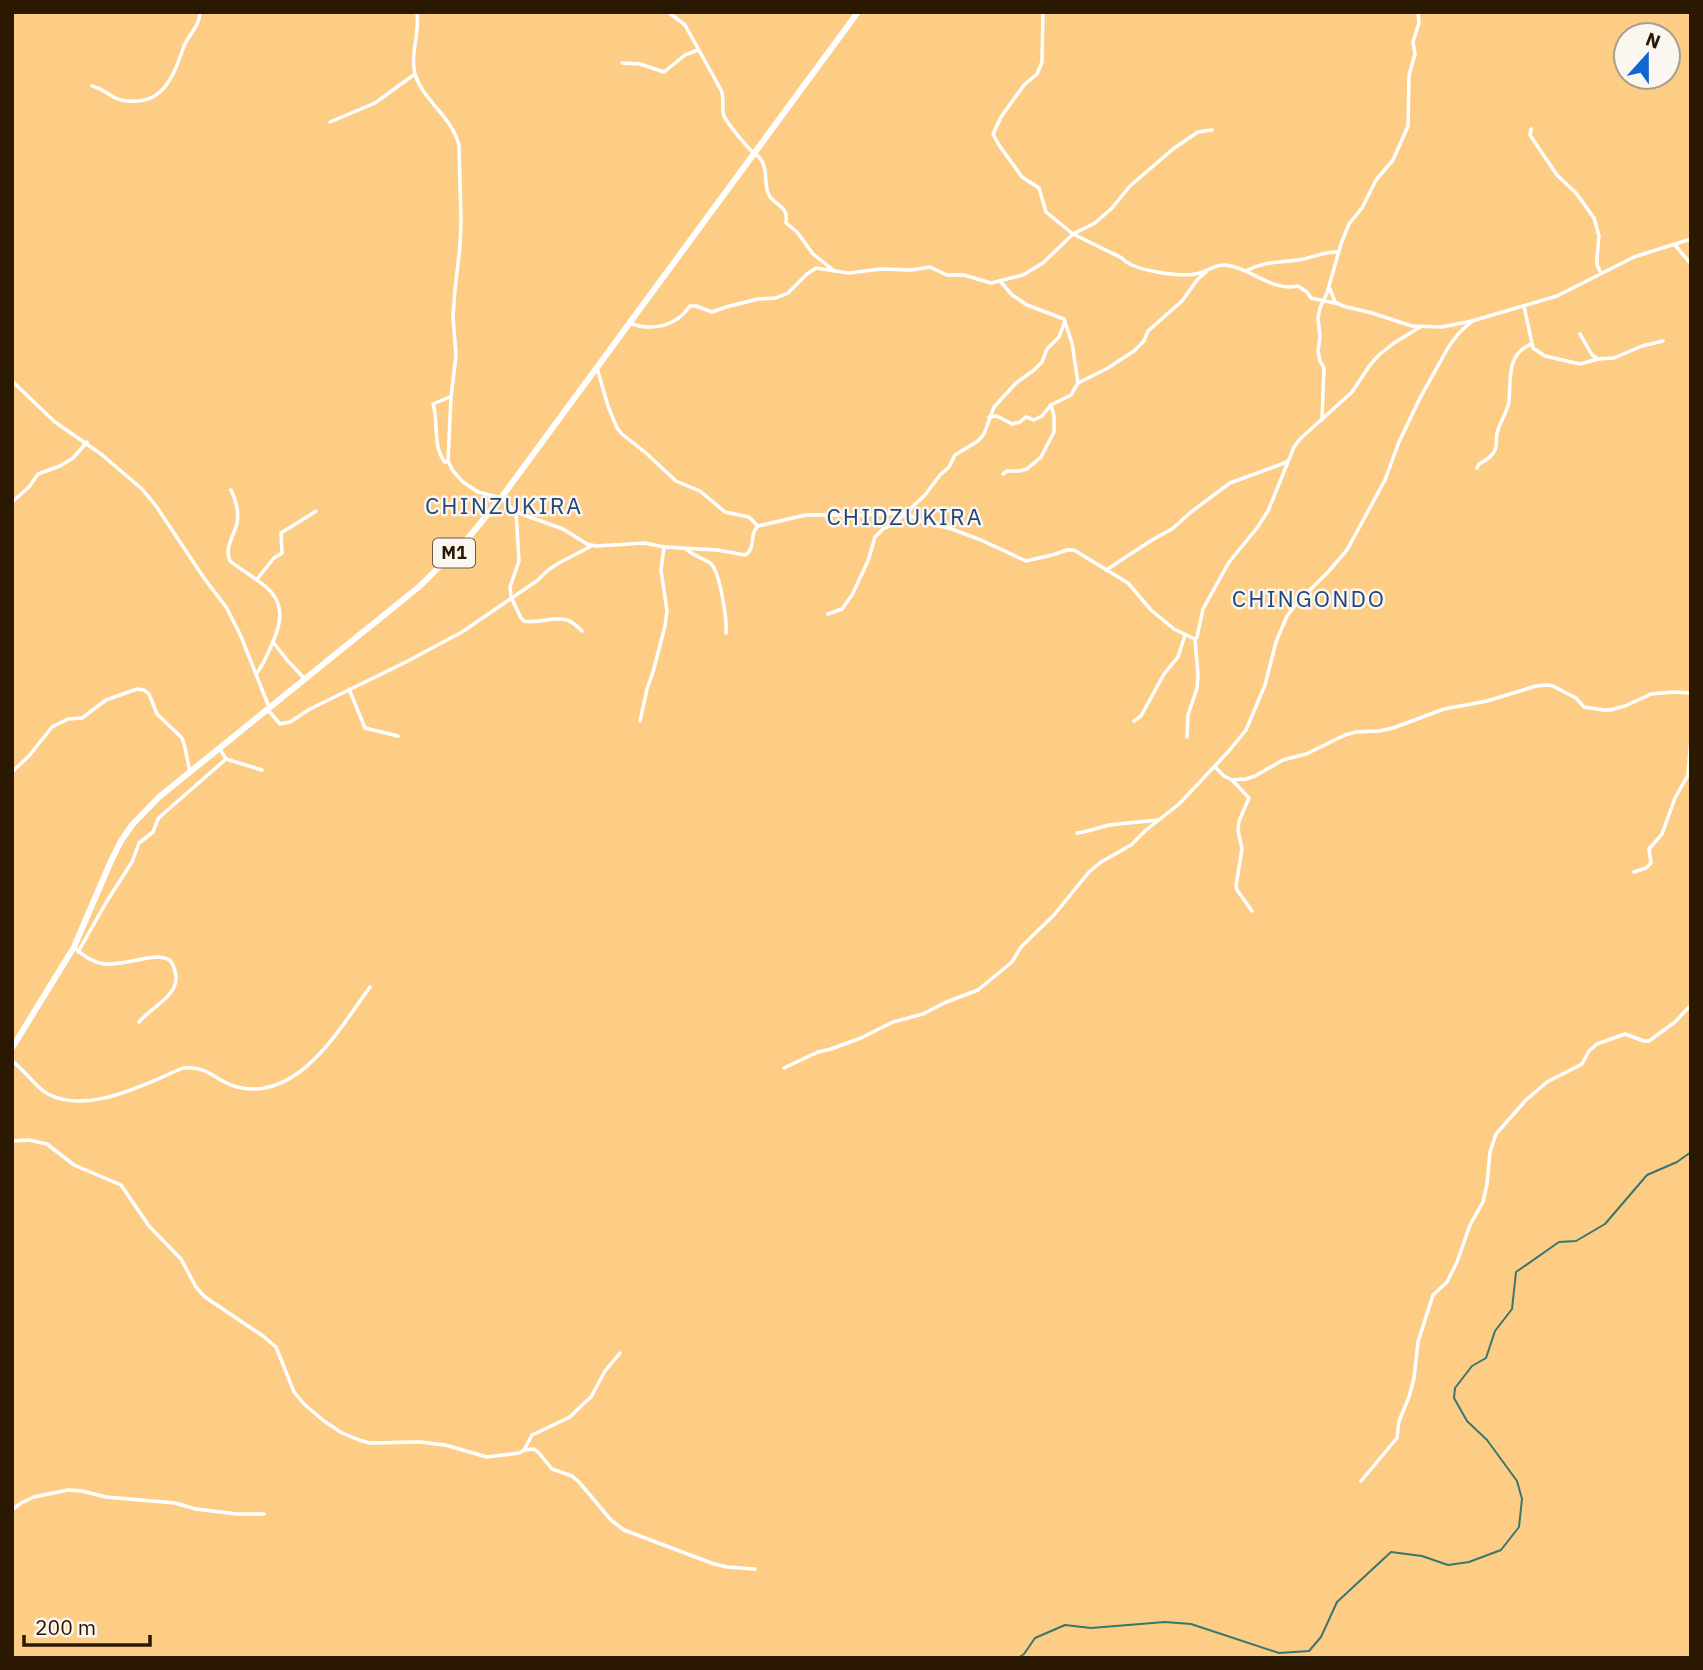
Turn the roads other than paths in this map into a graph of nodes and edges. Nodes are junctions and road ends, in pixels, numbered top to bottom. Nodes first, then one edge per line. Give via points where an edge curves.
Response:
1 (200, 12) edge
2 (417, 12) edge
3 (668, 12) edge
4 (858, 12) edge
5 (1043, 12) edge
6 (1418, 12) edge
7 (698, 50) junction
8 (622, 63) dead end
9 (415, 74) junction
10 (92, 86) dead end
11 (330, 122) dead end
12 (1531, 129) dead end
13 (1212, 130) dead end
14 (754, 154) junction
15 (1073, 234) junction
16 (1691, 239) edge
17 (1675, 245) junction
18 (1338, 252) junction
19 (1691, 264) edge
20 (1208, 269) junction
21 (1248, 270) junction
22 (836, 272) junction
23 (1601, 273) junction
24 (1000, 281) junction
25 (1329, 286) junction
26 (1324, 301) junction
27 (1339, 304) junction
28 (1524, 306) junction
29 (1065, 321) junction
30 (1472, 321) junction
31 (629, 323) junction
32 (1420, 327) junction
33 (1580, 334) dead end
34 (1663, 341) dead end
35 (1532, 344) junction
36 (1598, 359) junction
37 (596, 368) junction
38 (12, 381) edge
39 (1078, 383) junction
40 (451, 397) junction
41 (1051, 405) junction
42 (989, 417) junction
43 (1322, 420) junction
44 (87, 442) junction
45 (448, 461) junction
46 (1287, 462) junction
47 (1477, 468) dead end
48 (1003, 474) dead end
49 (231, 490) dead end
50 (501, 498) junction
51 (12, 502) edge
52 (316, 511) dead end
53 (516, 512) junction
54 (904, 513) junction
55 (758, 526) junction
56 (592, 545) junction
57 (664, 547) junction
58 (684, 548) junction
59 (1106, 570) junction
60 (257, 579) junction
61 (511, 597) junction
62 (828, 614) dead end
63 (582, 631) dead end
64 (726, 633) dead end
65 (1185, 635) junction
66 (1195, 639) junction
67 (273, 642) junction
68 (256, 674) junction
69 (306, 679) junction
70 (349, 689) junction
71 (1691, 693) edge
72 (268, 709) junction
73 (640, 721) dead end
74 (1134, 721) dead end
75 (398, 736) dead end
76 (1187, 737) dead end
77 (1691, 738) edge
78 (220, 749) junction
79 (226, 759) junction
80 (1214, 767) junction
81 (262, 770) dead end
82 (12, 772) edge
83 (190, 772) junction
84 (1232, 780) junction
85 (1160, 820) junction
86 (1077, 833) dead end
87 (1634, 872) dead end
88 (1252, 911) dead end
89 (76, 950) junction
90 (370, 987) dead end
91 (1691, 1005) edge
92 (138, 1022) dead end
93 (12, 1048) edge
94 (12, 1061) edge
95 (784, 1068) dead end
96 (12, 1141) edge
97 (620, 1353) dead end
98 (524, 1450) junction
99 (1361, 1481) dead end
100 (12, 1510) edge
101 (264, 1514) dead end
102 (755, 1569) dead end

1 - 10 street via 171,80 154,96 124,100
2 - 9 street
3 - 7 street via 685,25
4 - 14 highway, M1
5 - 15 street via 1041,67 1001,117 994,136 1022,177 1039,188 1046,212
6 - 18 street via 1407,131 1394,160 1349,224
7 - 8 street via 664,72
7 - 14 street via 723,93 725,118
9 - 11 street via 375,103
9 - 40 street via 459,145 461,221
12 - 23 street via 1530,135 1556,175 1594,218
13 - 15 street via 1198,132 1173,149 1095,223
14 - 22 street via 764,166 770,197 788,215 786,223
14 - 31 highway, M1
15 - 20 street via 1141,269 1179,274
15 - 24 street via 1038,267
16 - 17 street
17 - 19 street
17 - 23 street
18 - 21 street via 1261,263
18 - 25 street
20 - 21 street via 1224,264
20 - 39 street via 1133,351
21 - 26 street via 1271,284 1298,286 1311,298
22 - 24 street via 930,267 947,275
22 - 31 street via 815,269 776,298 712,312 690,306 680,318 665,325
23 - 28 street via 1557,296
24 - 29 street via 1022,303
25 - 26 street
25 - 27 street
26 - 27 street
26 - 43 street via 1318,326 1324,368
27 - 32 street
28 - 30 street
28 - 35 street
29 - 39 street
29 - 42 street via 1042,362 1005,393
30 - 32 street
30 - 80 street via 1449,346 1420,398 1385,480 1347,550 1287,616 1246,730
31 - 37 highway, M1
32 - 43 street via 1379,355 1352,392
33 - 36 street
34 - 36 street
35 - 36 street via 1552,358 1580,364
35 - 47 street via 1513,359 1509,404 1495,449
37 - 50 highway, M1
37 - 55 street via 621,434 668,476
38 - 44 street via 55,422
39 - 41 street via 1071,395
40 - 45 street
40 - 45 street via 433,404 439,454
41 - 42 street via 1037,419 1026,417 1017,424
41 - 48 street via 1054,432 1041,457 1027,469
42 - 54 street via 978,441 955,455 925,495
43 - 46 street via 1300,439
44 - 51 street via 73,458 38,474
44 - 68 street via 156,506 235,622
45 - 50 street via 463,482
46 - 59 street via 1230,483 1172,529
46 - 66 street via 1268,511 1229,562 1203,609
49 - 60 street via 237,522 228,557
50 - 53 street
50 - 69 highway, M1 via 420,586
52 - 60 street via 281,533 282,553
53 - 56 street
53 - 61 street via 519,561
54 - 55 street via 806,515
54 - 59 street via 1027,561 1070,549
54 - 62 street via 875,537 852,595 842,609
55 - 58 street via 746,555
56 - 57 street
56 - 61 street
57 - 58 street
57 - 73 street via 665,626
58 - 64 street via 715,568
59 - 65 street via 1128,583 1151,610
60 - 67 street via 277,601 280,615
61 - 63 street via 524,621 566,620
61 - 70 street via 461,632
65 - 66 street
65 - 74 street via 1178,657
66 - 76 street via 1197,688
67 - 68 street
67 - 69 street
68 - 72 street
69 - 72 highway, M1
70 - 72 street via 283,724
70 - 75 street via 365,728
71 - 84 street via 1651,694 1604,710 1584,707 1553,686 1536,686 1444,709 1393,728 1345,735 1255,776
72 - 78 highway, M1
77 - 87 street via 1688,775 1662,834 1649,849 1651,863
78 - 79 street
78 - 83 highway, M1
79 - 81 street
79 - 89 street via 163,814 153,832 139,843 132,862
80 - 84 street
80 - 85 street
82 - 83 street via 52,727 82,718 106,700 137,689 149,694 157,713 182,738
83 - 89 highway, M1 via 127,833
84 - 88 street via 1249,798 1239,821 1242,849 1236,886
85 - 86 street
85 - 95 street via 1089,872 1016,958 978,990
89 - 92 street via 92,961 111,965 153,957 170,960 177,977 174,989
89 - 93 highway, M1
90 - 94 street via 317,1059 288,1080 270,1086 237,1087 193,1067 106,1098 66,1100 38,1087
91 - 99 street via 1649,1041 1625,1034 1597,1044 1582,1064 1547,1082 1526,1100 1496,1134 1483,1202 1447,1282 1433,1295 1397,1438
96 - 98 street via 47,1144 74,1165 121,1185 149,1226 181,1259 196,1287 276,1347 294,1392 342,1433 370,1443 432,1443 487,1457
97 - 98 street via 591,1397 570,1417 532,1435
98 - 102 street via 534,1449 552,1469 572,1476 624,1530 713,1564
100 - 101 street via 34,1497 68,1490

